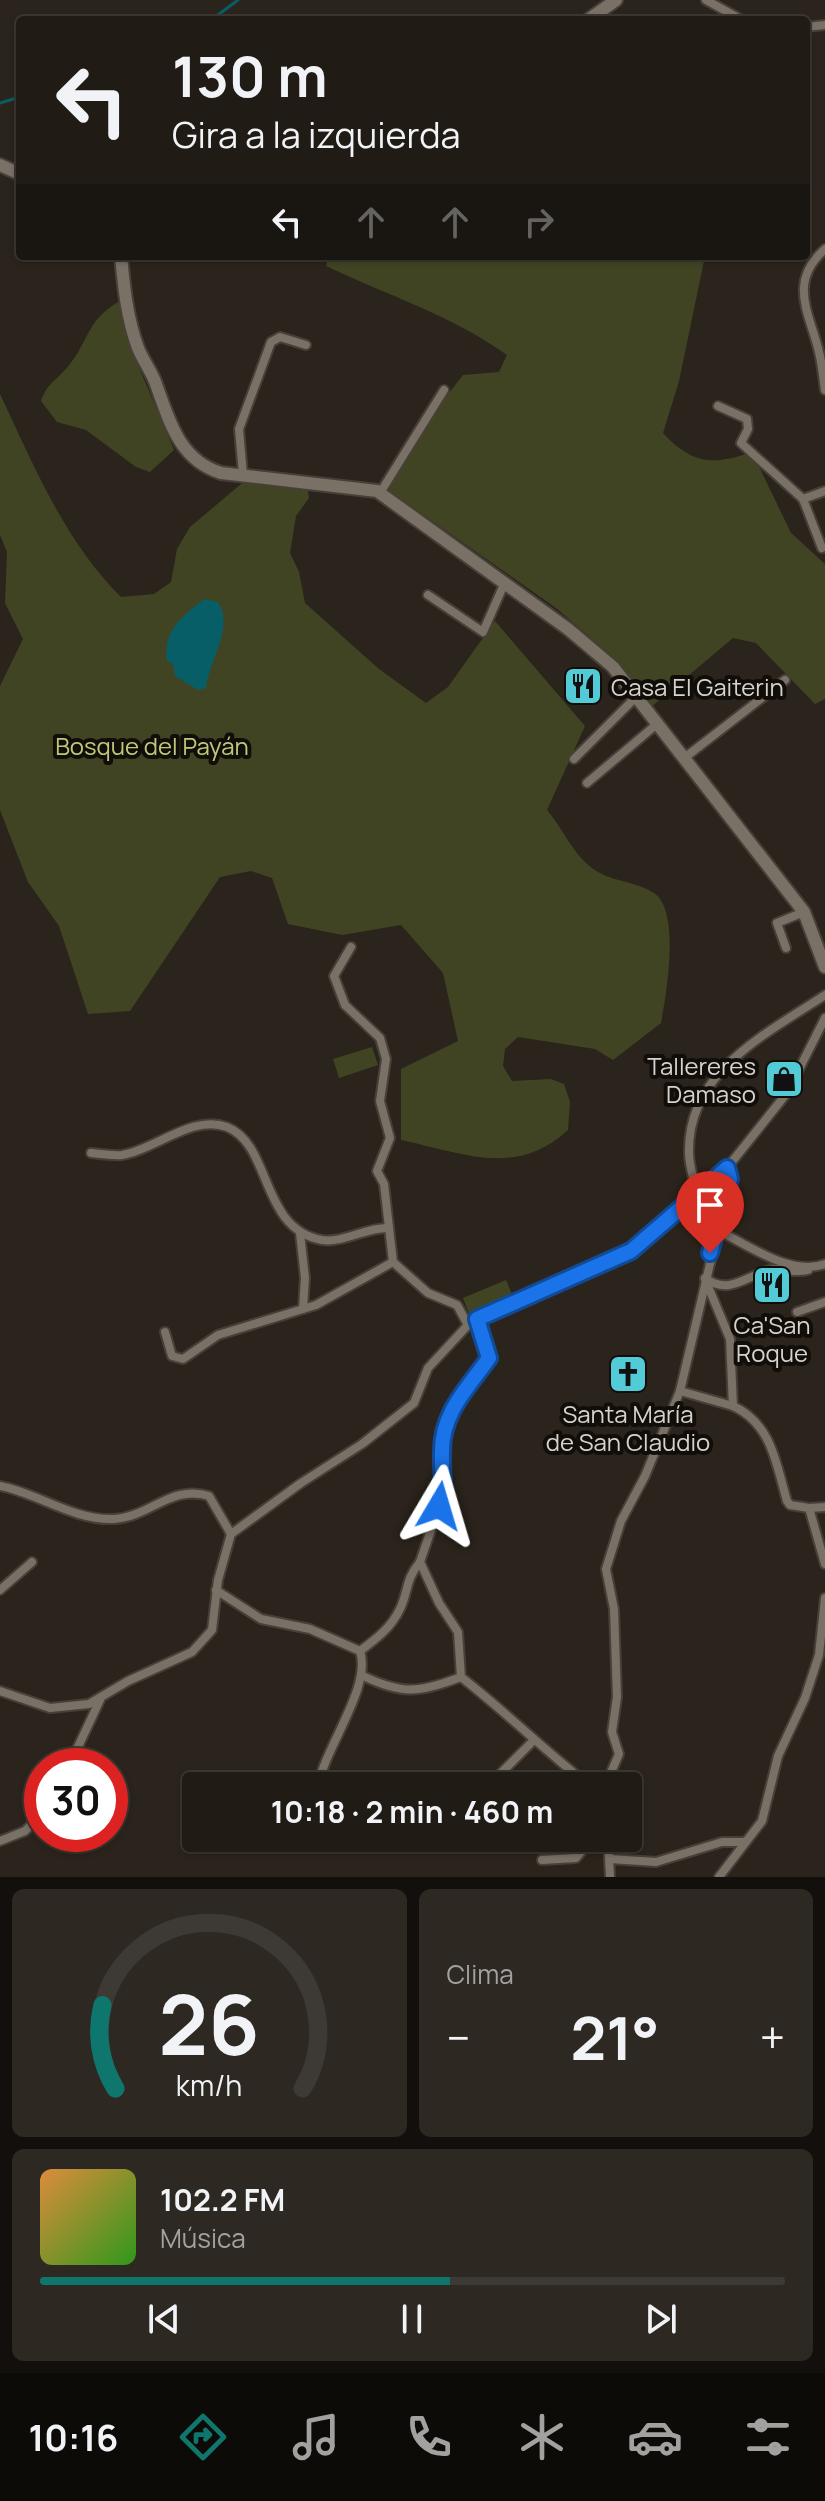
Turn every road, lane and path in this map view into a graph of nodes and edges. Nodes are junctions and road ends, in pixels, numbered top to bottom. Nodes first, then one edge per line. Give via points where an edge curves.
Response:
1 (616, 0) edge
2 (706, 0) edge
3 (594, 16) edge
4 (735, 16) edge
5 (825, 249) edge
6 (121, 260) edge
7 (306, 345) dead end
8 (444, 390) dead end
9 (825, 390) edge
10 (718, 406) dead end
11 (243, 475) junction
12 (825, 491) edge
13 (380, 493) junction
14 (803, 499) junction
15 (822, 548) dead end
16 (505, 581) junction
17 (428, 595) dead end
18 (785, 680) dead end
19 (636, 697) junction
20 (657, 724) junction
21 (574, 759) dead end
22 (682, 760) junction
23 (587, 783) dead end
24 (804, 912) junction
25 (351, 947) dead end
26 (786, 948) dead end
27 (825, 967) edge
28 (825, 995) edge
29 (825, 1018) edge
30 (91, 1153) dead end
31 (727, 1168) junction
32 (697, 1195) junction
33 (387, 1228) junction
34 (715, 1229) junction
35 (300, 1233) junction
36 (393, 1262) junction
37 (825, 1264) edge
38 (812, 1269) junction
39 (705, 1278) junction
40 (825, 1302) edge
41 (303, 1309) junction
42 (797, 1312) dead end
43 (477, 1319) junction
44 (468, 1325) junction
45 (165, 1332) dead end
46 (680, 1391) junction
47 (733, 1406) junction
48 (0, 1486) edge
49 (825, 1507) edge
50 (809, 1508) junction
51 (231, 1534) junction
52 (825, 1558) edge
53 (32, 1562) dead end
54 (420, 1562) junction
55 (0, 1590) edge
56 (216, 1590) junction
57 (825, 1597) edge
58 (360, 1651) junction
59 (361, 1675) junction
60 (461, 1677) junction
61 (0, 1691) edge
62 (100, 1700) junction
63 (533, 1741) junction
64 (77, 1748) edge
65 (322, 1772) edge
66 (502, 1772) edge
67 (572, 1772) edge
68 (614, 1772) edge
69 (24, 1831) edge
70 (0, 1841) edge
71 (743, 1842) junction
72 (581, 1852) edge
73 (609, 1852) edge
74 (610, 1859) junction
75 (542, 1860) dead end
76 (610, 1877) edge
77 (719, 1877) edge

1 - 3 street
2 - 4 street
5 - 9 street via 804,283 803,308 819,351
6 - 11 street via 127,314 173,433 204,467
7 - 11 street via 280,337 271,342 239,429
8 - 13 street
10 - 14 street via 747,419 741,443
11 - 13 street
12 - 14 street
13 - 16 street
14 - 15 street
16 - 17 street via 483,632
16 - 19 street via 613,667
18 - 22 street
19 - 20 street
19 - 21 street
20 - 22 street
20 - 23 street
22 - 24 street
24 - 26 street via 777,923
24 - 27 street
25 - 33 street via 334,976 345,1005 380,1038 386,1059 380,1101 390,1138 377,1171 384,1184
28 - 32 street via 736,1053 699,1099 689,1153
29 - 31 street via 787,1093
30 - 35 street via 121,1155 194,1127 227,1127 248,1146 271,1196
31 - 32 street
31 - 34 street via 730,1179
32 - 43 street via 631,1251
33 - 35 street via 368,1228 332,1241
33 - 36 street
34 - 38 street via 795,1267
34 - 39 street
35 - 41 street
36 - 41 street
36 - 44 street via 428,1293 457,1305
37 - 38 street
38 - 39 street via 794,1274 770,1270 729,1287 716,1287
39 - 46 street
39 - 47 street via 730,1339
40 - 42 street
41 - 45 street via 218,1335 183,1359 172,1356
43 - 44 street
43 - 54 street via 489,1358 459,1394 447,1421 441,1450 446,1486
44 - 51 street via 428,1368 414,1403
46 - 47 street
46 - 68 street via 621,1521 606,1569 614,1609 617,1697 612,1732 619,1754
47 - 50 street via 765,1430 790,1505
48 - 51 street via 114,1519 167,1496 196,1492 209,1496
49 - 50 street
50 - 52 street
51 - 56 street
53 - 55 street
54 - 58 street via 406,1581 390,1625
54 - 60 street via 458,1632
56 - 58 street via 261,1619 310,1629
56 - 62 street via 215,1621 207,1639
57 - 71 street via 819,1655 805,1698 778,1756 762,1821
58 - 59 street
59 - 60 street via 405,1691 425,1691
59 - 65 street
60 - 63 street
61 - 62 street via 50,1708
62 - 64 street
63 - 66 street
63 - 67 street
69 - 70 street
71 - 74 street via 722,1842 656,1862
71 - 77 street
72 - 75 street via 576,1858
73 - 74 street
74 - 76 street

